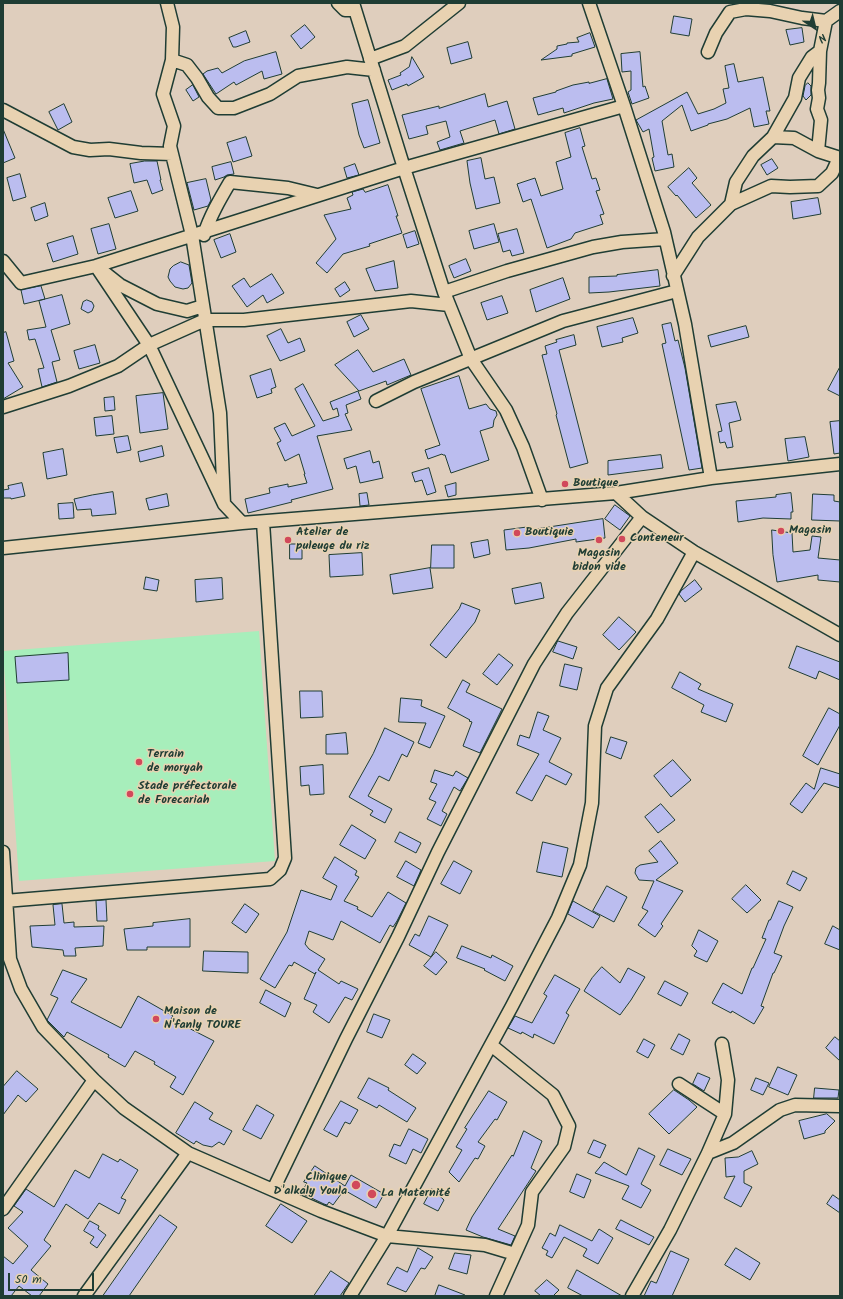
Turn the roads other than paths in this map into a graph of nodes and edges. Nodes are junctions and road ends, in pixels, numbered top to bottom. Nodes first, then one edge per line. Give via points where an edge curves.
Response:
1 (167, 3) edge
2 (338, 3) edge
3 (459, 3) edge
4 (589, 3) edge
5 (354, 7) edge
6 (840, 11) edge
7 (826, 21) junction
8 (820, 51) junction
9 (708, 52) dead end
10 (172, 60) junction
11 (372, 64) junction
12 (624, 106) junction
13 (3, 110) edge
14 (773, 137) junction
15 (818, 151) junction
16 (172, 154) junction
17 (839, 158) edge
18 (404, 168) junction
19 (317, 195) junction
20 (731, 204) junction
21 (205, 230) junction
22 (192, 235) junction
23 (665, 240) junction
24 (196, 259) junction
25 (3, 261) edge
26 (96, 266) junction
27 (673, 276) junction
28 (677, 290) junction
29 (444, 292) junction
30 (449, 305) junction
31 (203, 306) junction
32 (205, 320) junction
33 (149, 345) junction
34 (471, 359) junction
35 (376, 401) dead end
36 (3, 407) edge
37 (840, 464) edge
38 (711, 478) junction
39 (616, 493) junction
40 (542, 500) junction
41 (224, 504) junction
42 (642, 517) junction
43 (264, 522) junction
44 (242, 523) junction
45 (3, 548) edge
46 (694, 552) junction
47 (840, 635) edge
48 (3, 852) edge
49 (5, 901) junction
50 (722, 1044) dead end
51 (491, 1045) junction
52 (94, 1080) junction
53 (679, 1084) dead end
54 (840, 1106) edge
55 (725, 1114) junction
56 (188, 1153) junction
57 (708, 1153) junction
58 (273, 1190) junction
59 (3, 1209) edge
60 (388, 1236) junction
61 (515, 1254) junction
62 (84, 1296) edge
63 (350, 1296) edge
64 (496, 1296) edge
65 (632, 1296) edge

1 - 10 street via 173,27
2 - 5 street via 345,10
3 - 11 street via 405,46
4 - 12 street
5 - 11 street
6 - 7 street
7 - 8 street
7 - 9 street via 752,9 730,12 716,33
8 - 14 street via 812,57 799,78 795,98
8 - 15 street via 817,109 821,120
10 - 11 street via 187,65 218,108 234,108 270,94 298,76
10 - 16 street via 163,94 174,126 170,146
11 - 18 street
12 - 18 street
12 - 23 street
13 - 16 street via 73,147
14 - 15 street via 794,138
14 - 20 street via 753,156 736,182
15 - 17 street
16 - 22 street
17 - 20 street via 832,173 818,186 771,186
18 - 19 street
18 - 29 street
19 - 21 street
19 - 21 street via 288,188 230,182
20 - 27 street via 698,237
21 - 22 street
21 - 24 street
22 - 24 street
22 - 26 street
23 - 27 street
23 - 29 street via 622,242 593,247
24 - 31 street
25 - 26 street via 21,283
26 - 31 street via 120,285 156,304 187,311
26 - 33 street
27 - 28 street
28 - 34 street via 563,321
28 - 38 street via 694,370
29 - 30 street
30 - 32 street via 411,301 244,320
30 - 34 street
31 - 32 street
32 - 33 street
32 - 41 street via 220,413
33 - 36 street via 118,366 69,386
33 - 41 street
34 - 35 street via 414,382
34 - 40 street via 506,410 523,447
37 - 38 street
38 - 39 street
39 - 40 street
39 - 42 street
40 - 43 street
41 - 44 street
42 - 46 street
42 - 58 street via 566,613 534,664 438,852
43 - 44 street
43 - 49 street via 285,858 280,870 270,879
44 - 45 street
46 - 47 street
46 - 51 street via 657,619 607,688 595,726 592,803 580,865 558,918
48 - 49 street
49 - 52 street via 10,959 20,989 43,1027
50 - 55 street via 728,1080
51 - 60 street
51 - 61 street via 552,1095 570,1126 564,1147 532,1192 528,1224
52 - 56 street via 124,1108
52 - 59 street
53 - 55 street
54 - 57 street via 795,1105 780,1110 733,1143
55 - 57 street
56 - 58 street
56 - 62 street
57 - 65 street via 670,1230
58 - 60 street
60 - 61 street via 485,1246
60 - 63 street
61 - 64 street

